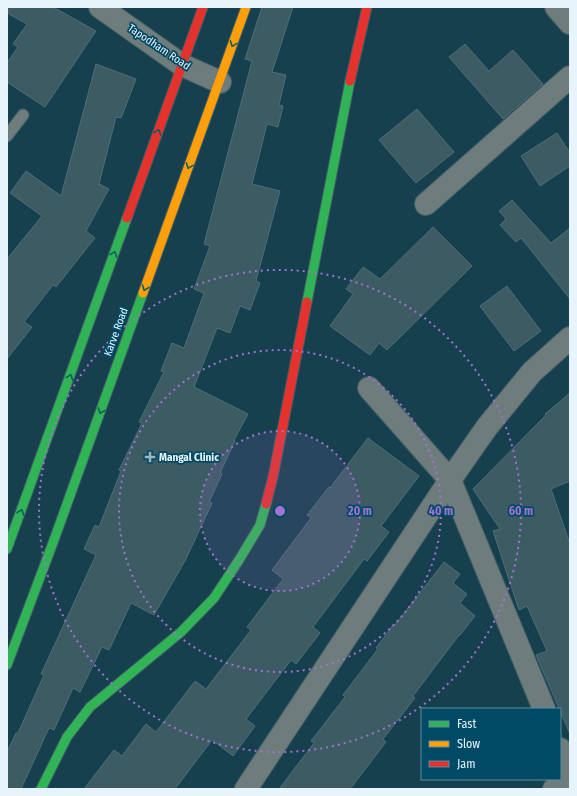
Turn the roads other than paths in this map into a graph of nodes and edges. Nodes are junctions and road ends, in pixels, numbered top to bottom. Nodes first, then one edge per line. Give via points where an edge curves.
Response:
1 (100, 7) edge
2 (203, 7) edge
3 (246, 7) edge
4 (367, 7) edge
5 (556, 7) edge
6 (570, 23) edge
7 (182, 65) junction
8 (570, 77) edge
9 (220, 82) junction
10 (24, 115) dead end
11 (7, 136) edge
12 (426, 204) dead end
13 (570, 338) edge
14 (369, 388) dead end
15 (450, 480) junction
16 (8, 542) edge
17 (7, 665) edge
18 (544, 708) edge
19 (561, 751) edge
20 (570, 773) edge
21 (570, 780) edge
22 (41, 789) edge
23 (246, 789) edge
24 (554, 789) edge

1 - 7 street, Tapodham Road
2 - 7 main road
3 -> 9 main road, Karve Road
4 - 22 main road via 351,76 273,476 260,525 214,598 181,632 90,707 66,737
5 - 6 street
7 - 9 street, Tapodham Road
16 -> 7 main road
8 - 12 street
9 -> 17 main road, Karve Road
10 - 11 lane
13 - 15 street via 532,372
14 - 15 street
15 - 18 street
15 - 23 street
19 - 20 street
21 - 24 street

